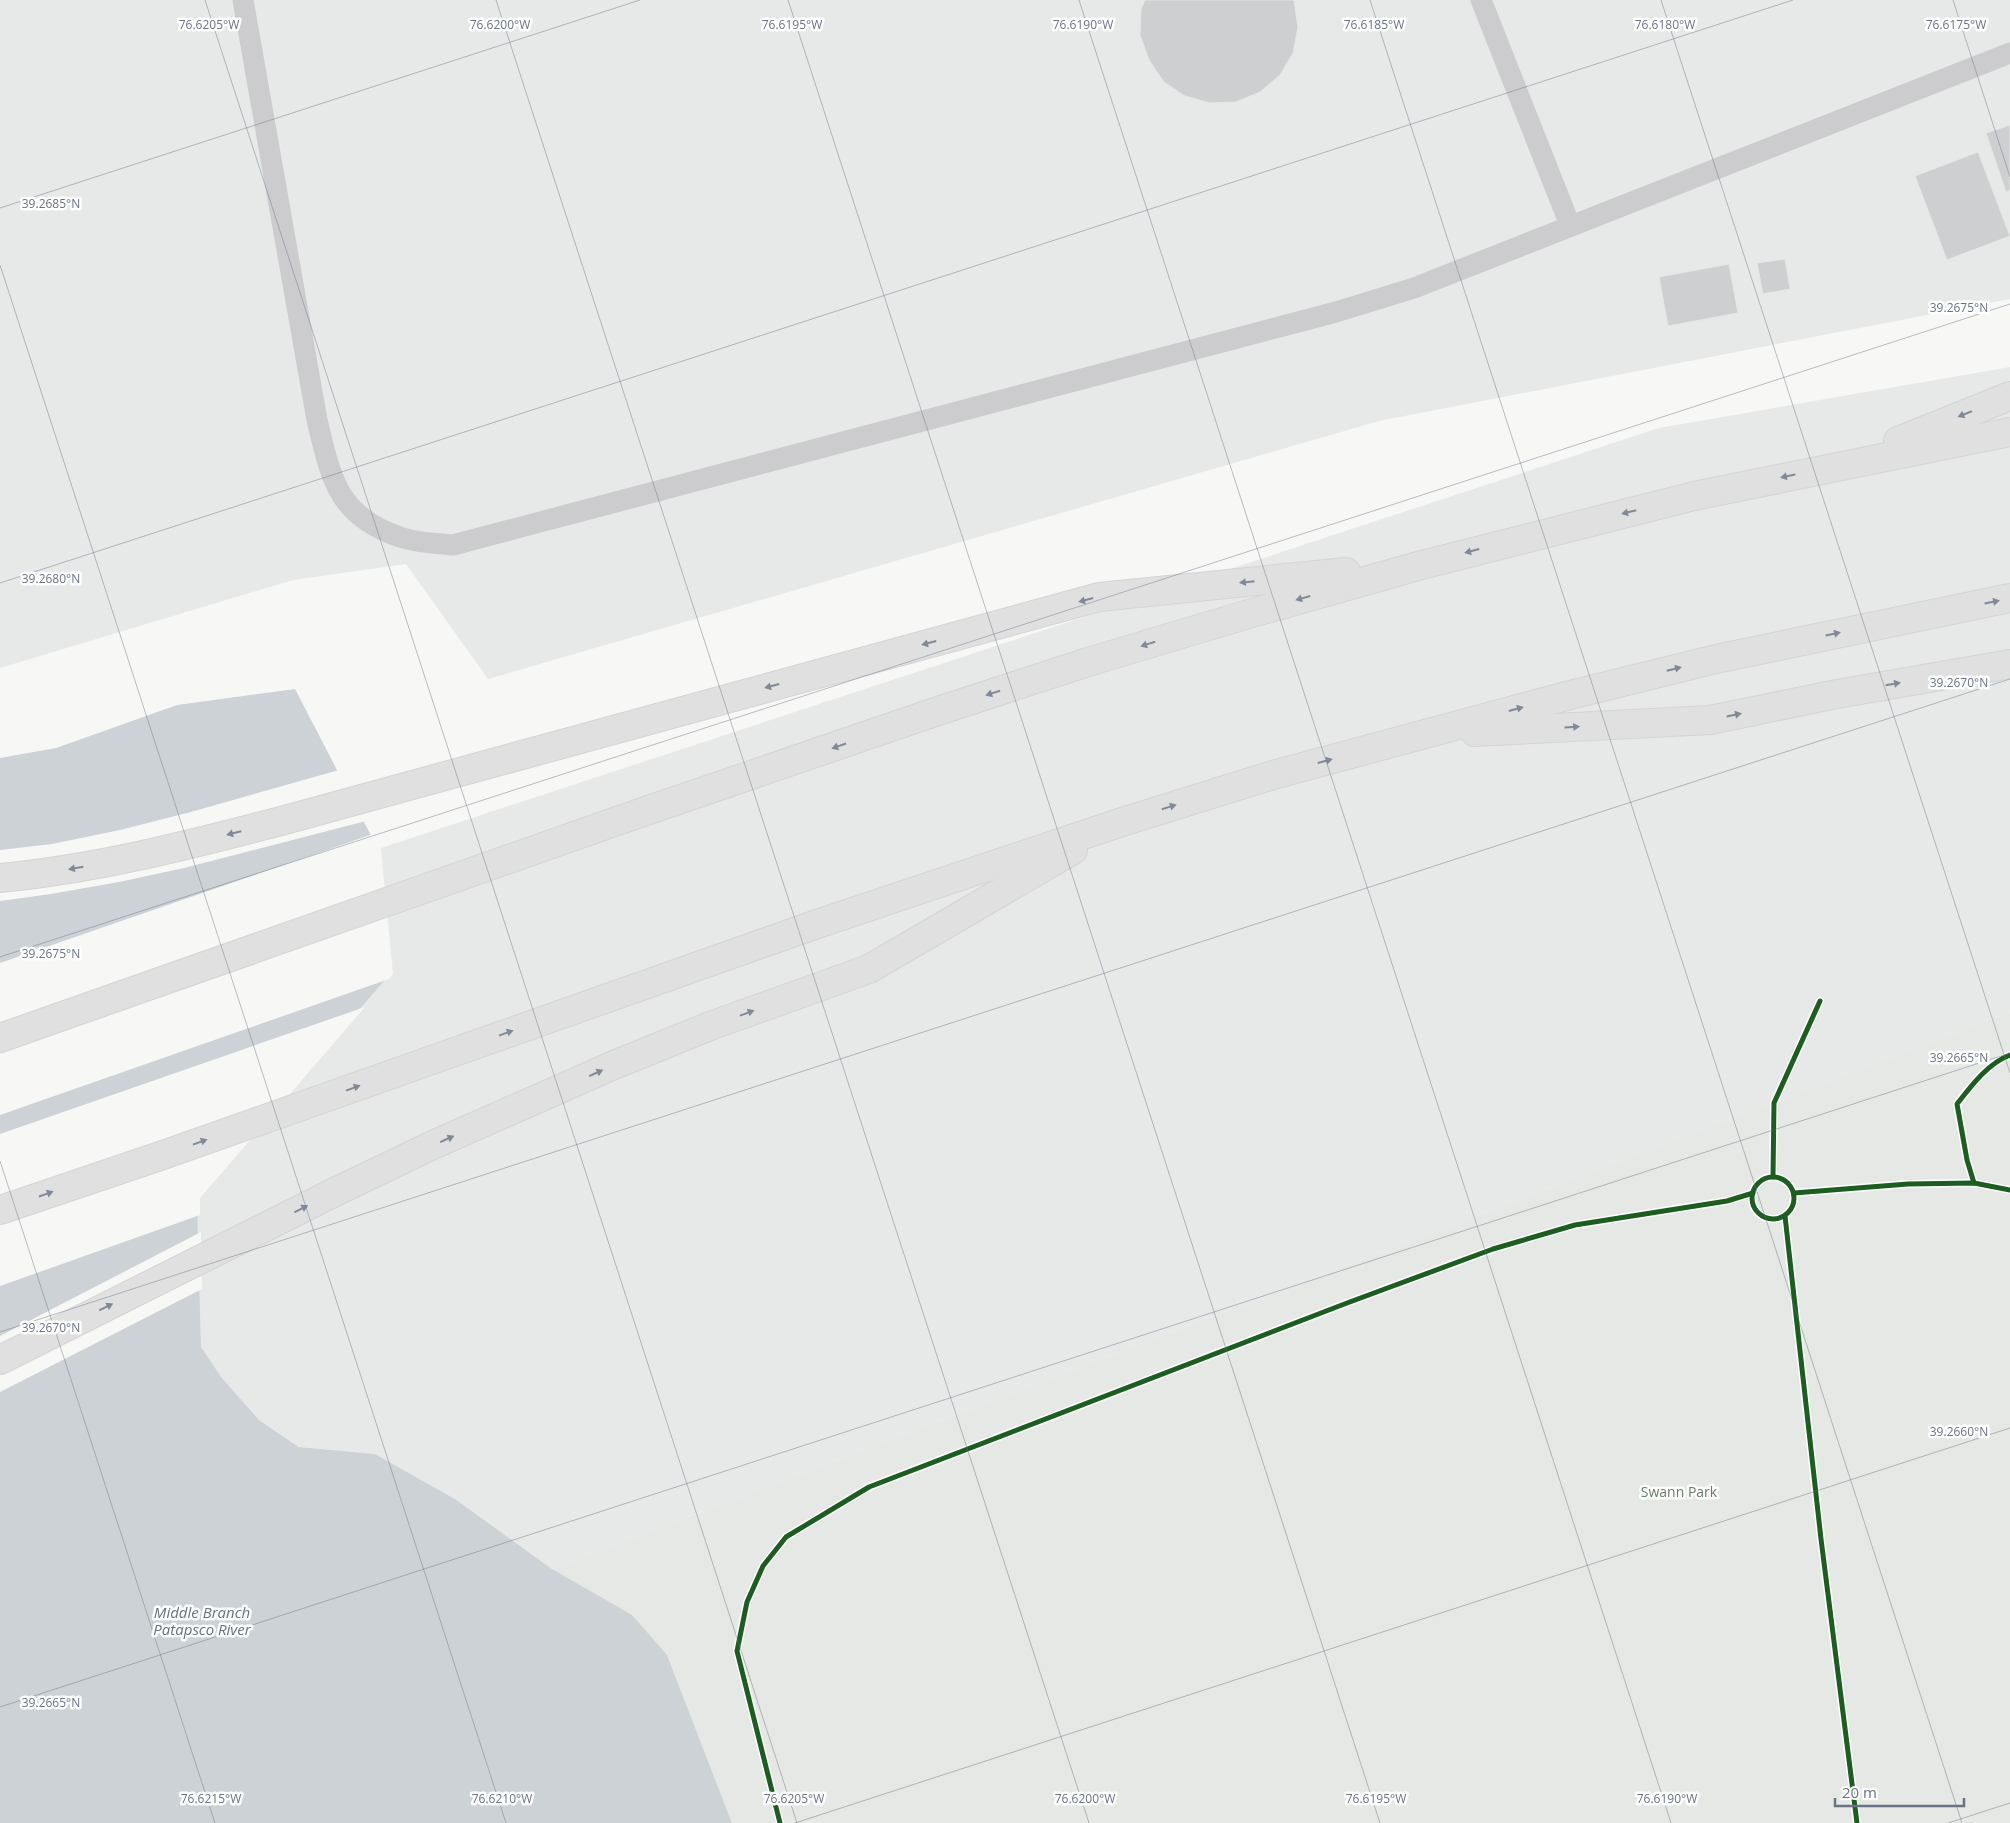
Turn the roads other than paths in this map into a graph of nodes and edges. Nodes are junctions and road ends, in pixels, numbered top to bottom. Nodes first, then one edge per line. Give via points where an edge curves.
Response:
1 (243, 0) edge
2 (1481, 0) edge
3 (2010, 53) edge
4 (1570, 225) junction
5 (2010, 396) edge
6 (2010, 432) edge
7 (1836, 466) junction
8 (1418, 566) junction
9 (2010, 598) edge
10 (2010, 664) edge
11 (1419, 735) junction
12 (1122, 822) junction
13 (0, 878) edge
14 (0, 1038) edge
15 (0, 1210) edge
16 (0, 1360) edge

1 - 4 lane via 328,468 344,502 366,522 401,538 453,545 1326,314 1414,288
2 - 4 lane
3 - 4 lane
5 -> 7 highway
6 - 7 highway
7 -> 8 highway via 1694,496
8 -> 13 highway via 1098,596 208,840 88,866
8 -> 14 highway via 1124,651 938,711
11 -> 9 highway via 1716,659
11 -> 10 highway via 1710,720
12 -> 11 highway via 1272,775
15 -> 12 highway via 774,939
16 -> 12 highway via 435,1144 710,1026 869,969

